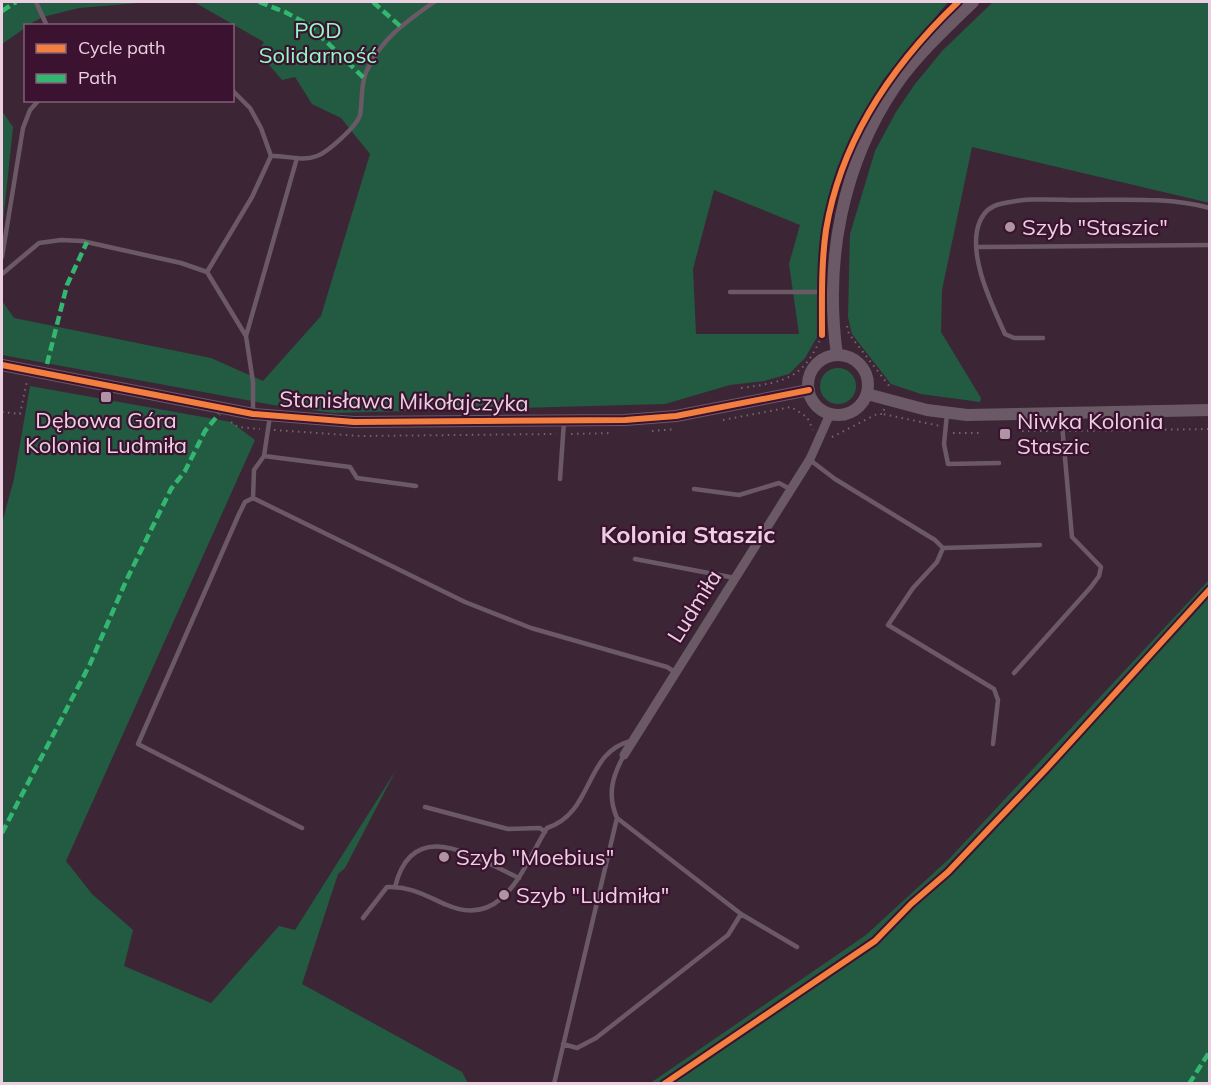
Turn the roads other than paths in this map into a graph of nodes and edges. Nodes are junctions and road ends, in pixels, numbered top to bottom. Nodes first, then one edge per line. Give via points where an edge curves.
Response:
1 (36, 2) edge
2 (434, 2) edge
3 (973, 2) edge
4 (46, 24) edge
5 (234, 92) edge
6 (37, 102) edge
7 (271, 156) junction
8 (297, 158) junction
9 (1209, 208) edge
10 (1209, 245) edge
11 (978, 247) junction
12 (2, 257) edge
13 (2, 272) edge
14 (207, 272) junction
15 (730, 291) dead end
16 (832, 292) junction
17 (246, 336) junction
18 (1043, 338) dead end
19 (837, 355) junction
20 (2, 365) edge
21 (809, 390) junction
22 (867, 393) junction
23 (1209, 410) edge
24 (1061, 413) junction
25 (253, 414) junction
26 (830, 414) junction
27 (946, 414) junction
28 (270, 416) junction
29 (564, 421) junction
30 (264, 456) junction
31 (810, 459) junction
32 (999, 463) dead end
33 (560, 479) dead end
34 (416, 486) dead end
35 (694, 489) dead end
36 (790, 489) junction
37 (253, 498) junction
38 (1040, 545) dead end
39 (943, 548) junction
40 (634, 559) dead end
41 (735, 578) junction
42 (1209, 589) edge
43 (676, 673) junction
44 (1014, 673) dead end
45 (634, 740) junction
46 (993, 744) dead end
47 (624, 755) joint
48 (425, 807) dead end
49 (617, 818) junction
50 (302, 828) dead end
51 (545, 832) junction
52 (519, 878) junction
53 (394, 887) junction
54 (741, 914) junction
55 (363, 918) dead end
56 (797, 947) dead end
57 (563, 1044) junction
58 (554, 1083) edge
59 (664, 1083) edge

1 - 4 lane
2 - 8 lane via 383,42 366,71 360,116 348,132 316,156
3 - 16 street via 914,62 863,144 836,235
5 - 7 lane via 250,108
6 - 12 lane via 23,128
7 - 8 lane
7 - 14 lane via 252,197
8 - 17 lane
9 - 11 lane via 1163,200 1032,200 999,204 986,211 979,222
10 - 11 lane
11 - 18 lane via 985,288 1005,334 1014,338
13 - 14 lane via 39,243 62,240 128,251
14 - 17 lane
15 - 16 lane
16 - 19 street
17 - 25 lane
19 - 21 street via 827,357 812,370
19 - 22 street via 858,362 865,371
20 - 25 street, Stanisława Mikołajczyka
21 - 26 street via 820,409
21 - 29 street, Stanisława Mikołajczyka via 676,416
22 - 26 street via 857,409
22 - 27 street
23 - 24 street
24 - 27 street
24 - 44 lane via 1072,537 1101,567 1091,587
25 - 28 street, Stanisława Mikołajczyka
26 - 31 street, Ludmiła
27 - 32 lane via 944,444 948,464
28 - 29 street, Stanisława Mikołajczyka via 354,422
28 - 30 lane
29 - 33 lane
30 - 34 lane via 350,467 357,478
30 - 37 lane via 254,470
31 - 36 street, Ludmiła
31 - 39 lane
35 - 36 lane via 739,495 779,483
36 - 41 street, Ludmiła
37 - 43 lane via 465,602 531,628 667,667
37 - 50 lane via 245,502 239,514 138,744
38 - 39 lane
39 - 46 lane via 937,562 888,625 994,689 998,700
40 - 41 lane
41 - 43 street, Ludmiła
42 - 59 lane via 1046,770 875,941
43 - 45 street, Ludmiła
45 - 47 street, Ludmiła
45 - 51 lane via 617,744 602,760 574,811
47 - 49 lane via 610,787
48 - 51 lane via 508,830 540,828
49 - 54 lane
49 - 57 lane
51 - 52 lane
52 - 53 lane via 506,898 491,907 475,909 459,910 404,886
52 - 53 lane via 460,850 434,847 419,849 407,857
53 - 55 lane via 387,887
54 - 56 lane
54 - 57 lane via 728,935 596,1038 577,1048
57 - 58 lane

